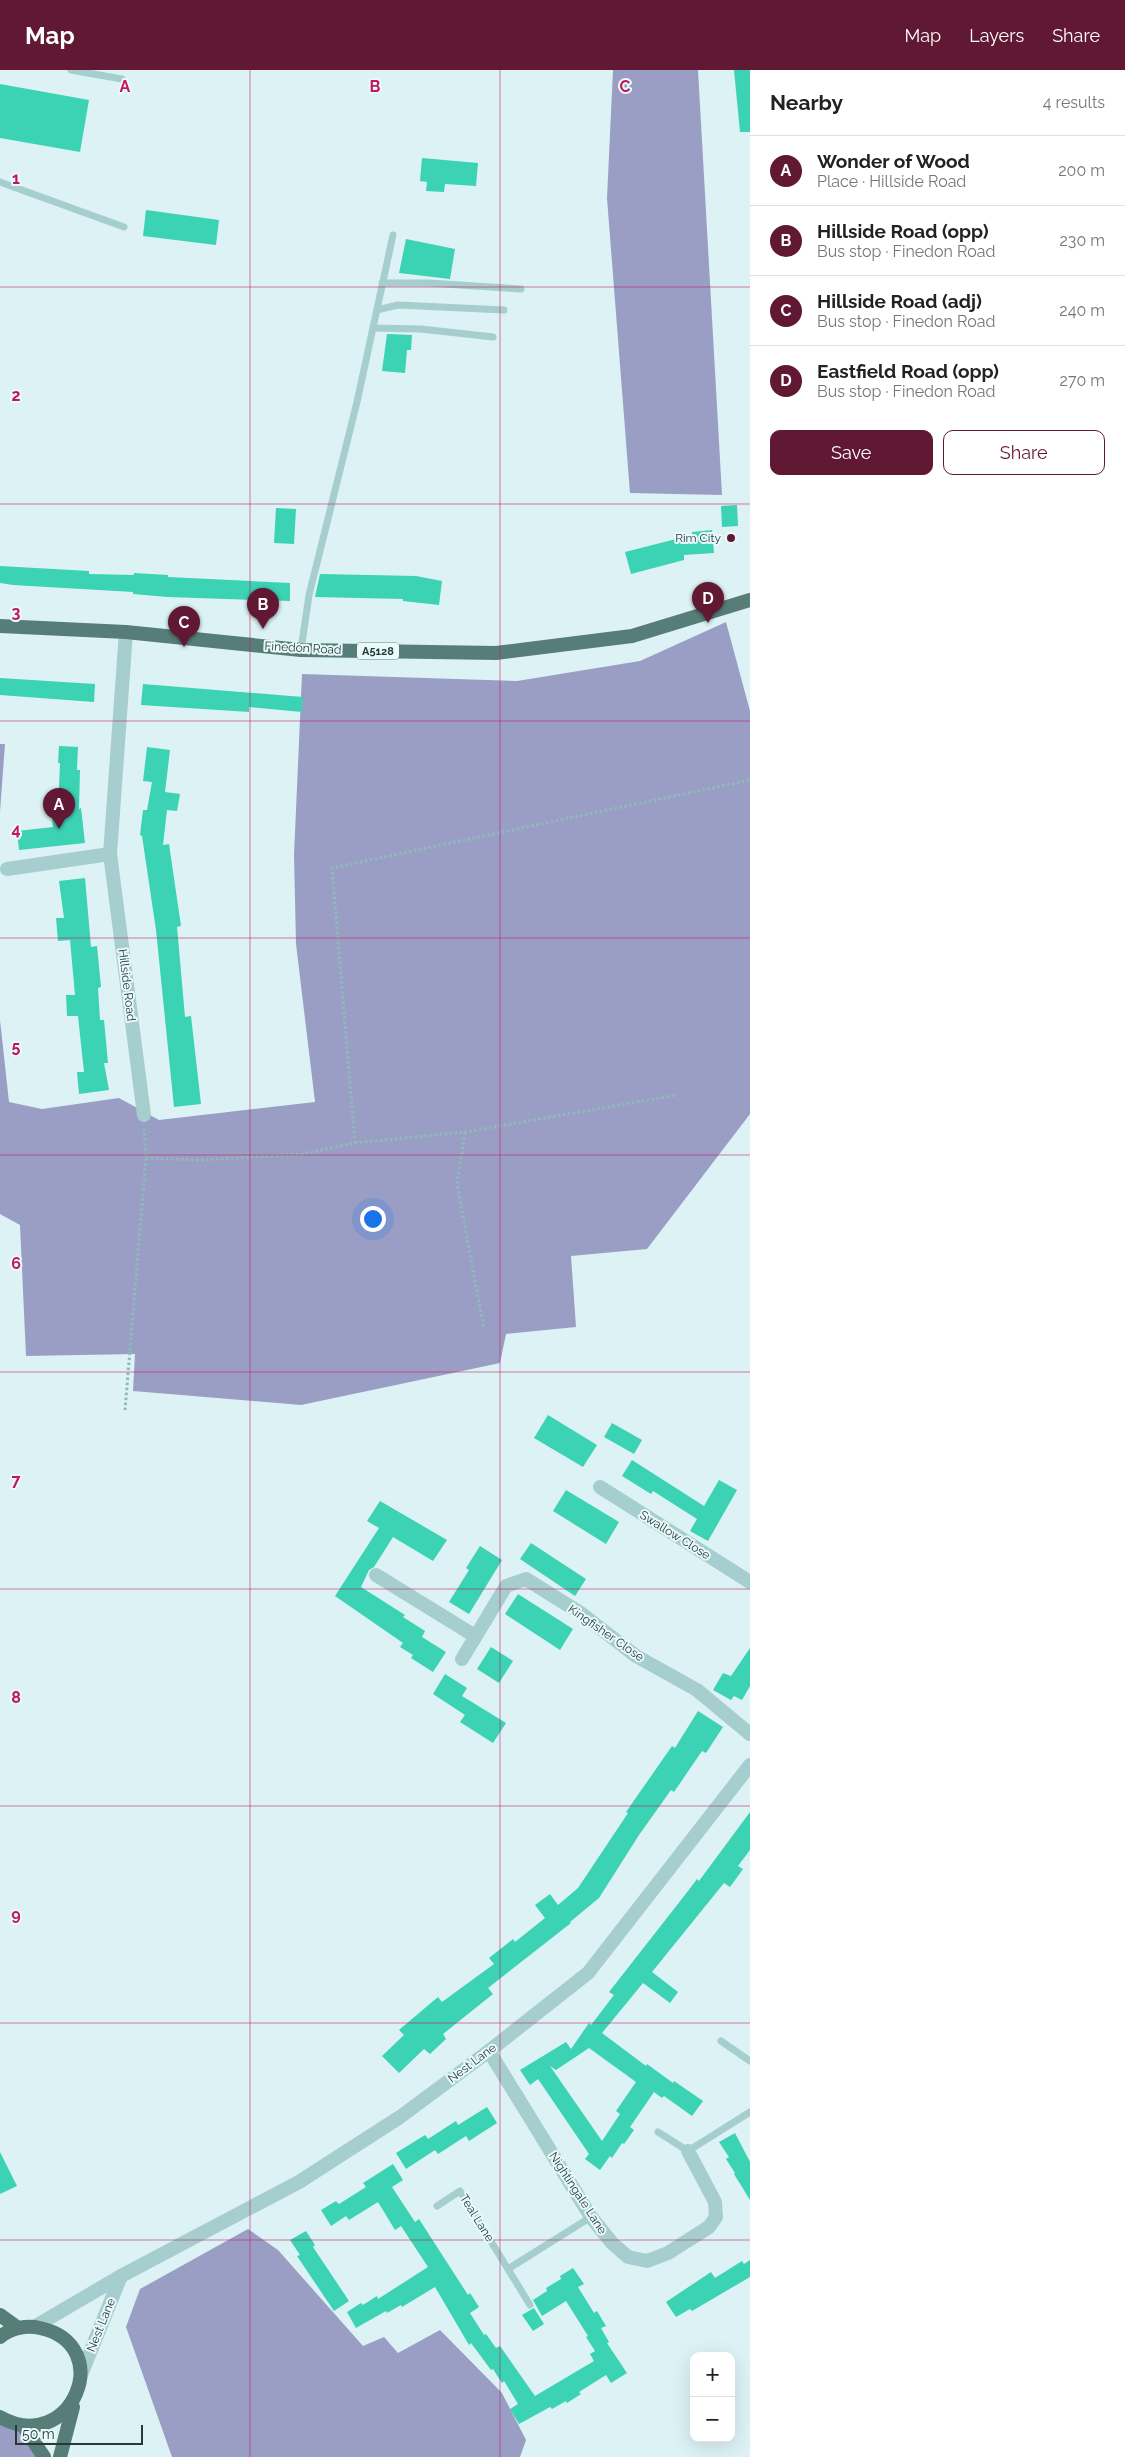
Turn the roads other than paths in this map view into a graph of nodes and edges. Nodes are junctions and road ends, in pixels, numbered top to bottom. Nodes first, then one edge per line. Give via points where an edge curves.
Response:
1 (70, 70) edge
2 (122, 79) dead end
3 (0, 182) edge
4 (124, 227) dead end
5 (393, 235) dead end
6 (382, 283) junction
7 (520, 289) dead end
8 (377, 310) junction
9 (504, 310) dead end
10 (373, 328) junction
11 (493, 338) dead end
12 (750, 600) edge
13 (0, 626) edge
14 (126, 632) junction
15 (301, 650) junction
16 (110, 854) junction
17 (8, 869) dead end
18 (144, 1116) road end
19 (600, 1487) dead end
20 (376, 1575) dead end
21 (750, 1582) edge
22 (475, 1636) junction
23 (462, 1659) dead end
24 (750, 1734) edge
25 (750, 1765) edge
26 (721, 2041) dead end
27 (489, 2051) junction
28 (750, 2061) edge
29 (750, 2112) edge
30 (658, 2132) dead end
31 (688, 2151) junction
32 (437, 2206) dead end
33 (592, 2217) junction
34 (508, 2269) junction
35 (121, 2276) junction
36 (530, 2305) dead end
37 (0, 2315) edge
38 (34, 2327) junction
39 (18, 2328) junction
40 (0, 2337) edge
41 (81, 2375) junction
42 (73, 2404) junction
43 (1, 2418) edge
44 (24, 2427) junction
45 (44, 2457) edge
46 (60, 2457) edge

1 - 2 lane
3 - 4 lane
5 - 6 lane
6 - 7 lane
6 - 8 lane
8 - 9 lane via 398,305
8 - 10 lane
10 - 11 lane via 421,329
10 - 15 lane via 309,595
12 - 15 main road, Finedon Road / A5128 via 632,636 496,653
13 - 14 main road, Finedon Road / A5128
14 - 15 main road, Finedon Road / A5128
14 - 16 street, Hillside Road
16 - 17 street
16 - 18 street, Hillside Road
19 - 21 street, Swallow Close
20 - 22 street
22 - 23 street, Kingfisher Close
22 - 24 street, Kingfisher Close via 506,1586 526,1579 582,1614 636,1656 698,1690
25 - 27 street, Nest Lane via 588,1973
26 - 28 lane
27 - 33 street, Nightingale Lane
27 - 35 street, Nest Lane via 400,2117 299,2182
29 - 31 lane
30 - 31 lane, Nightingale Lane
31 - 33 street, Nightingale Lane via 715,2202 716,2217 709,2228 647,2262 628,2257 612,2243
32 - 34 lane, Teal Lane via 460,2191
33 - 34 lane
34 - 36 lane, Teal Lane
35 - 38 street, Nest Lane
35 - 41 street, Nest Lane
37 - 39 main road
38 - 39 main road
38 - 41 main road via 48,2330 66,2342 78,2361
39 - 40 main road
41 - 42 main road
42 - 44 main road via 52,2423
42 - 46 main road
43 - 44 main road
44 - 45 main road

